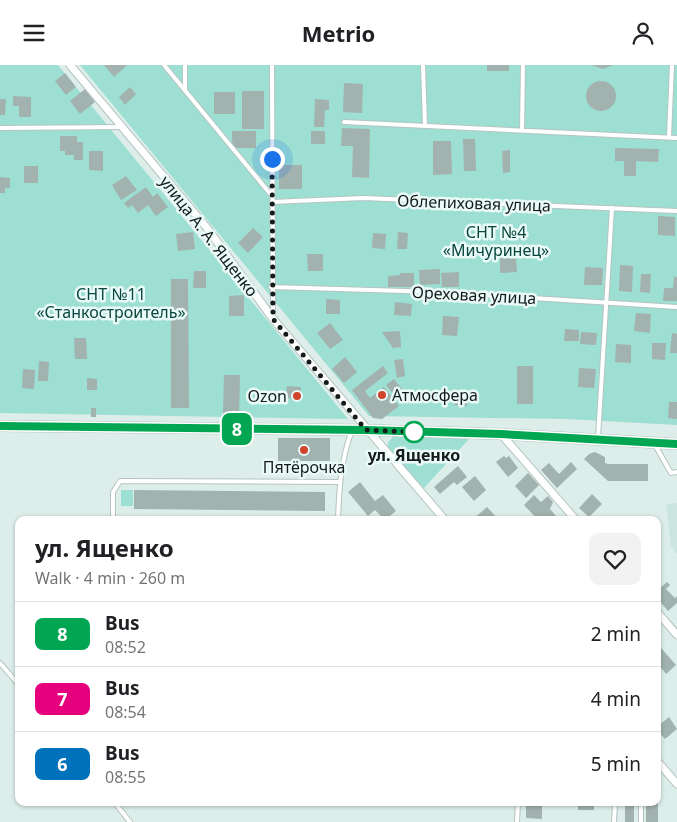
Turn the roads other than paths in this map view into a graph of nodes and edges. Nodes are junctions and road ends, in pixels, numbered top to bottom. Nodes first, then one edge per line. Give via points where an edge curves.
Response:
1 (70, 65) edge
2 (164, 65) edge
3 (185, 65) edge
4 (272, 65) edge
5 (424, 65) edge
6 (524, 65) edge
7 (672, 65) edge
8 (185, 91) junction
9 (344, 122) dead end
10 (426, 126) junction
11 (121, 127) junction
12 (0, 128) edge
13 (522, 130) junction
14 (669, 137) junction
15 (677, 138) edge
16 (272, 196) junction
17 (272, 201) junction
18 (612, 208) junction
19 (677, 211) edge
20 (271, 287) junction
21 (606, 303) junction
22 (677, 307) edge
23 (273, 319) junction
24 (0, 426) edge
25 (352, 430) junction
26 (366, 430) junction
27 (501, 434) junction
28 (598, 439) junction
29 (654, 443) junction
30 (677, 444) edge
31 (677, 472) edge
32 (339, 482) junction
33 (113, 516) edge
34 (338, 516) edge
35 (441, 516) edge
36 (573, 516) edge
37 (661, 616) edge
38 (677, 635) edge
39 (0, 663) edge
40 (15, 680) edge
41 (661, 765) edge
42 (677, 784) edge
43 (117, 806) edge
44 (518, 806) edge
45 (614, 806) edge
46 (641, 806) edge
47 (130, 822) edge
48 (517, 822) edge
49 (614, 822) edge
50 (641, 822) edge

1 - 11 street, улица А. А. Ященко
2 - 8 lane
3 - 8 lane
4 - 16 lane
5 - 10 lane
6 - 13 lane
7 - 14 lane
8 - 16 lane
9 - 10 lane
10 - 13 lane
11 - 12 lane
11 - 23 street, улица А. А. Ященко via 207,229
13 - 14 lane
14 - 15 lane
16 - 17 lane
17 - 18 lane, Облепиховая улица via 363,198
17 - 20 lane
18 - 19 lane, Облепиховая улица
18 - 21 lane
20 - 21 lane, Ореховая улица via 438,292
20 - 23 lane
21 - 22 lane, Ореховая улица
21 - 28 lane
23 - 26 street, улица А. А. Ященко
24 - 25 main road
25 - 26 main road
25 - 32 lane
26 - 27 main road
26 - 35 street, улица А. А. Ященко
27 - 28 main road
27 - 36 street
28 - 29 main road
29 - 30 main road
29 - 31 lane via 671,473
32 - 33 lane via 120,481 113,492
32 - 34 lane
37 - 38 street
39 - 40 lane
41 - 42 street
43 - 47 lane
44 - 48 lane
45 - 49 lane
46 - 50 lane

